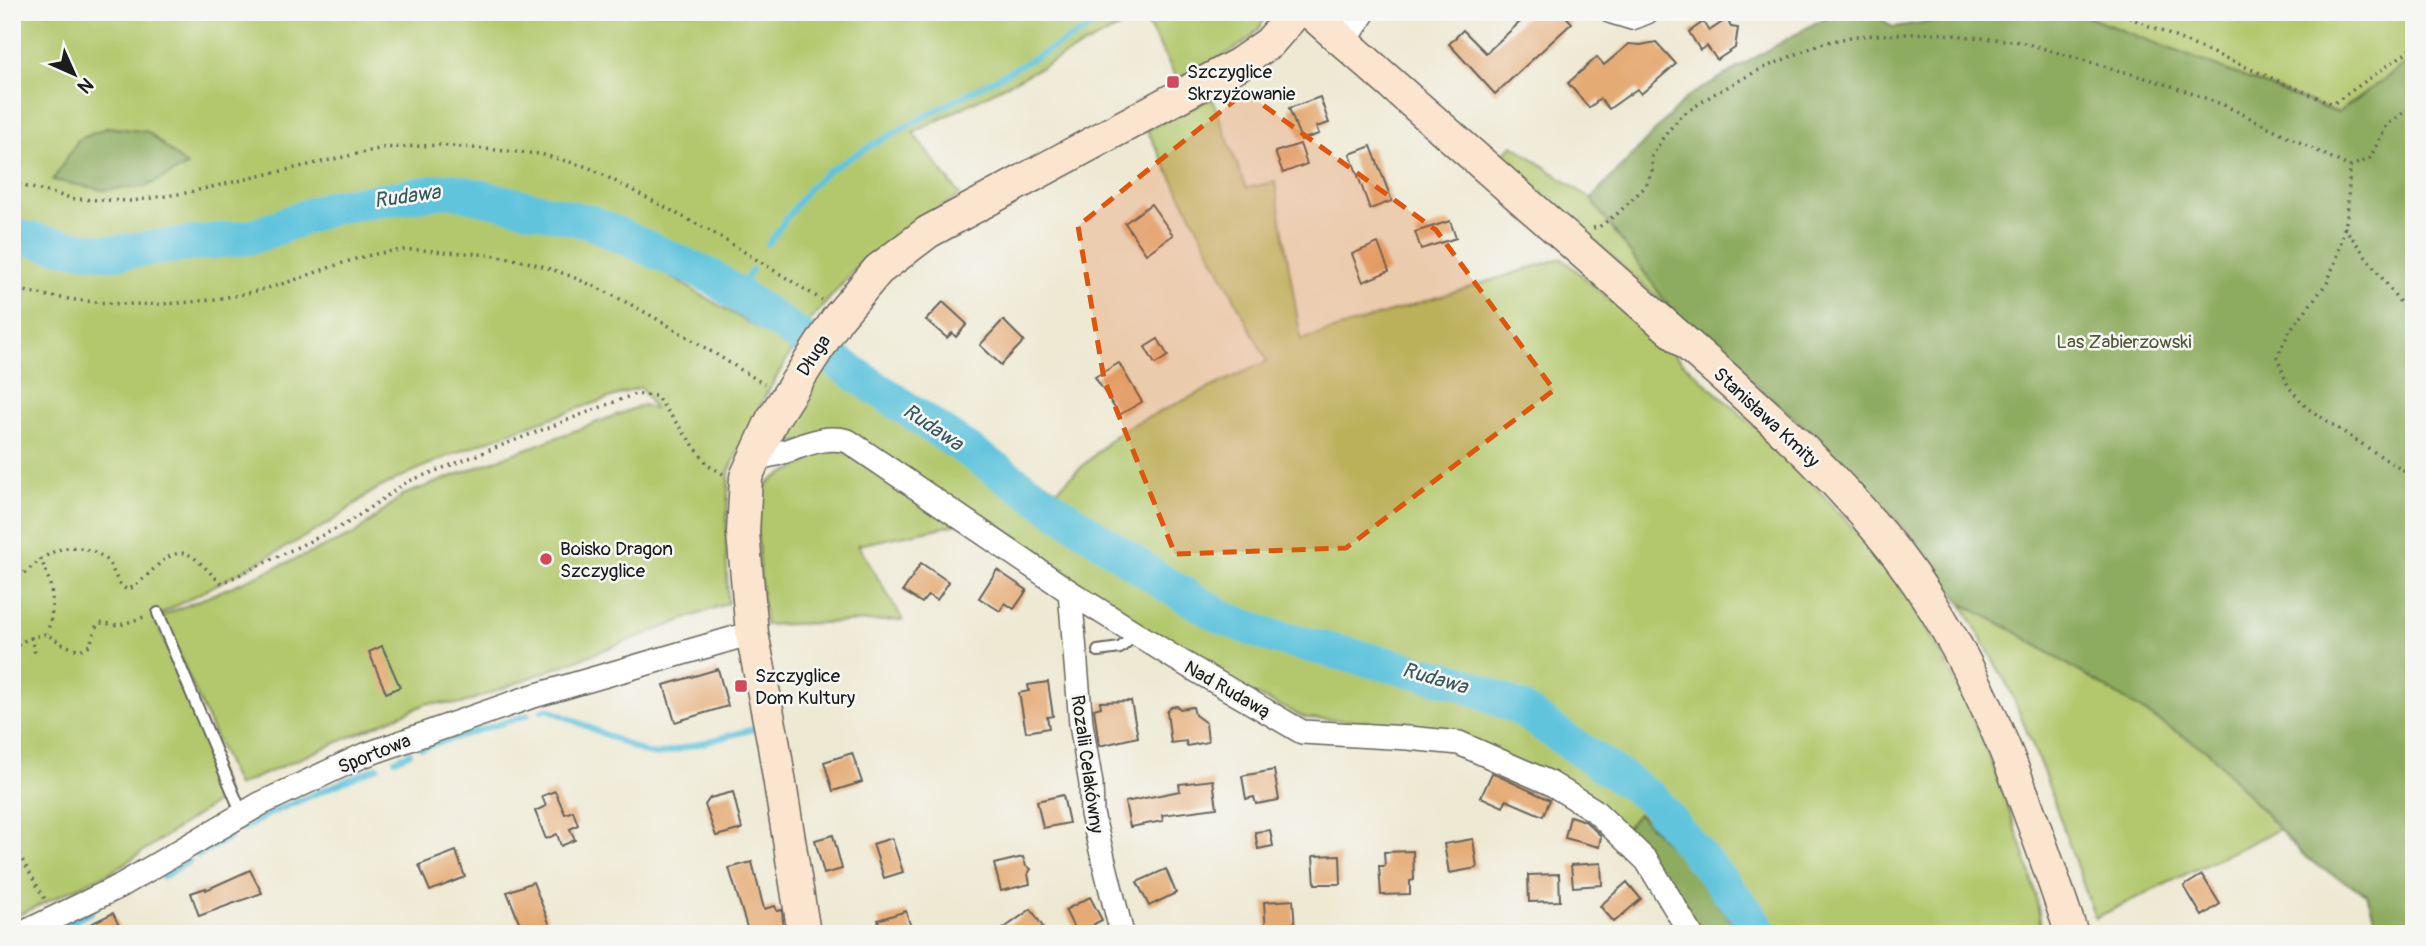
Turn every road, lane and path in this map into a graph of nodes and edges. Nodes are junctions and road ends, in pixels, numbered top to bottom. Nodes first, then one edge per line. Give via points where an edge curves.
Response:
1 (1296, 12) edge
2 (1310, 12) edge
3 (1364, 12) edge
4 (1612, 12) edge
5 (1647, 12) edge
6 (2116, 12) edge
7 (1345, 42) junction
8 (2414, 47) edge
9 (2414, 105) edge
10 (2350, 167) junction
11 (12, 183) edge
12 (2344, 227) junction
13 (1588, 229) dead end
14 (12, 288) edge
15 (834, 312) junction
16 (2414, 321) edge
17 (785, 386) junction
18 (750, 467) junction
19 (2414, 478) edge
20 (40, 558) junction
21 (12, 580) edge
22 (1070, 592) junction
23 (158, 613) joint
24 (752, 633) junction
25 (46, 634) junction
26 (1136, 634) junction
27 (31, 637) junction
28 (12, 649) edge
29 (1098, 651) dead end
30 (35, 653) dead end
31 (242, 814) junction
32 (12, 842) edge
33 (55, 918) junction
34 (21, 934) edge
35 (802, 934) edge
36 (1122, 934) edge
37 (1691, 934) edge
38 (2072, 934) edge

1 - 15 main road, Długa via 1269,43 1239,64 928,232
2 - 7 main road, Stanisława Kmity
3 - 7 street
4 - 5 street via 1632,18
6 - 8 path via 2333,104
7 - 38 main road, Stanisława Kmity via 1745,396 1826,472 1876,528 1927,597 1979,689
9 - 10 path via 2386,125 2370,158
10 - 12 path
10 - 13 path via 2224,105 2021,42 1934,33 1855,36 1820,44 1759,70 1682,115 1652,156 1646,186 1618,214
11 - 15 path via 75,199 132,201 383,148 440,145 540,154 588,167 712,232
12 - 16 path
12 - 19 path via 2327,283 2290,330 2277,357 2288,386 2307,408
14 - 17 path via 93,303 148,306 284,284 357,257 404,250 470,253 555,271
15 - 17 main road, Długa
17 - 18 main road, Długa
18 - 20 path via 718,474 656,397 635,394 407,482 346,524 222,583 187,554 161,561 132,589 122,587 109,563 92,551 66,547
18 - 22 street, Nad Rudawą via 820,440 848,441
18 - 24 main road, Długa via 743,533
20 - 21 path
20 - 25 path via 52,592
22 - 26 street, Nad Rudawą
22 - 36 street, Rozalii Celakówny via 1092,814
23 - 25 path via 120,625 100,623 90,645 80,650
23 - 31 lane
24 - 31 street, Sportowa via 530,696 411,737
24 - 35 main road, Długa
25 - 27 path
26 - 29 lane via 1120,649
26 - 37 street, Nad Rudawą via 1302,732 1459,743 1550,783 1594,810 1647,861
27 - 28 path
27 - 30 path
31 - 33 street, Sportowa via 120,886
32 - 33 path
33 - 34 street, Sportowa

